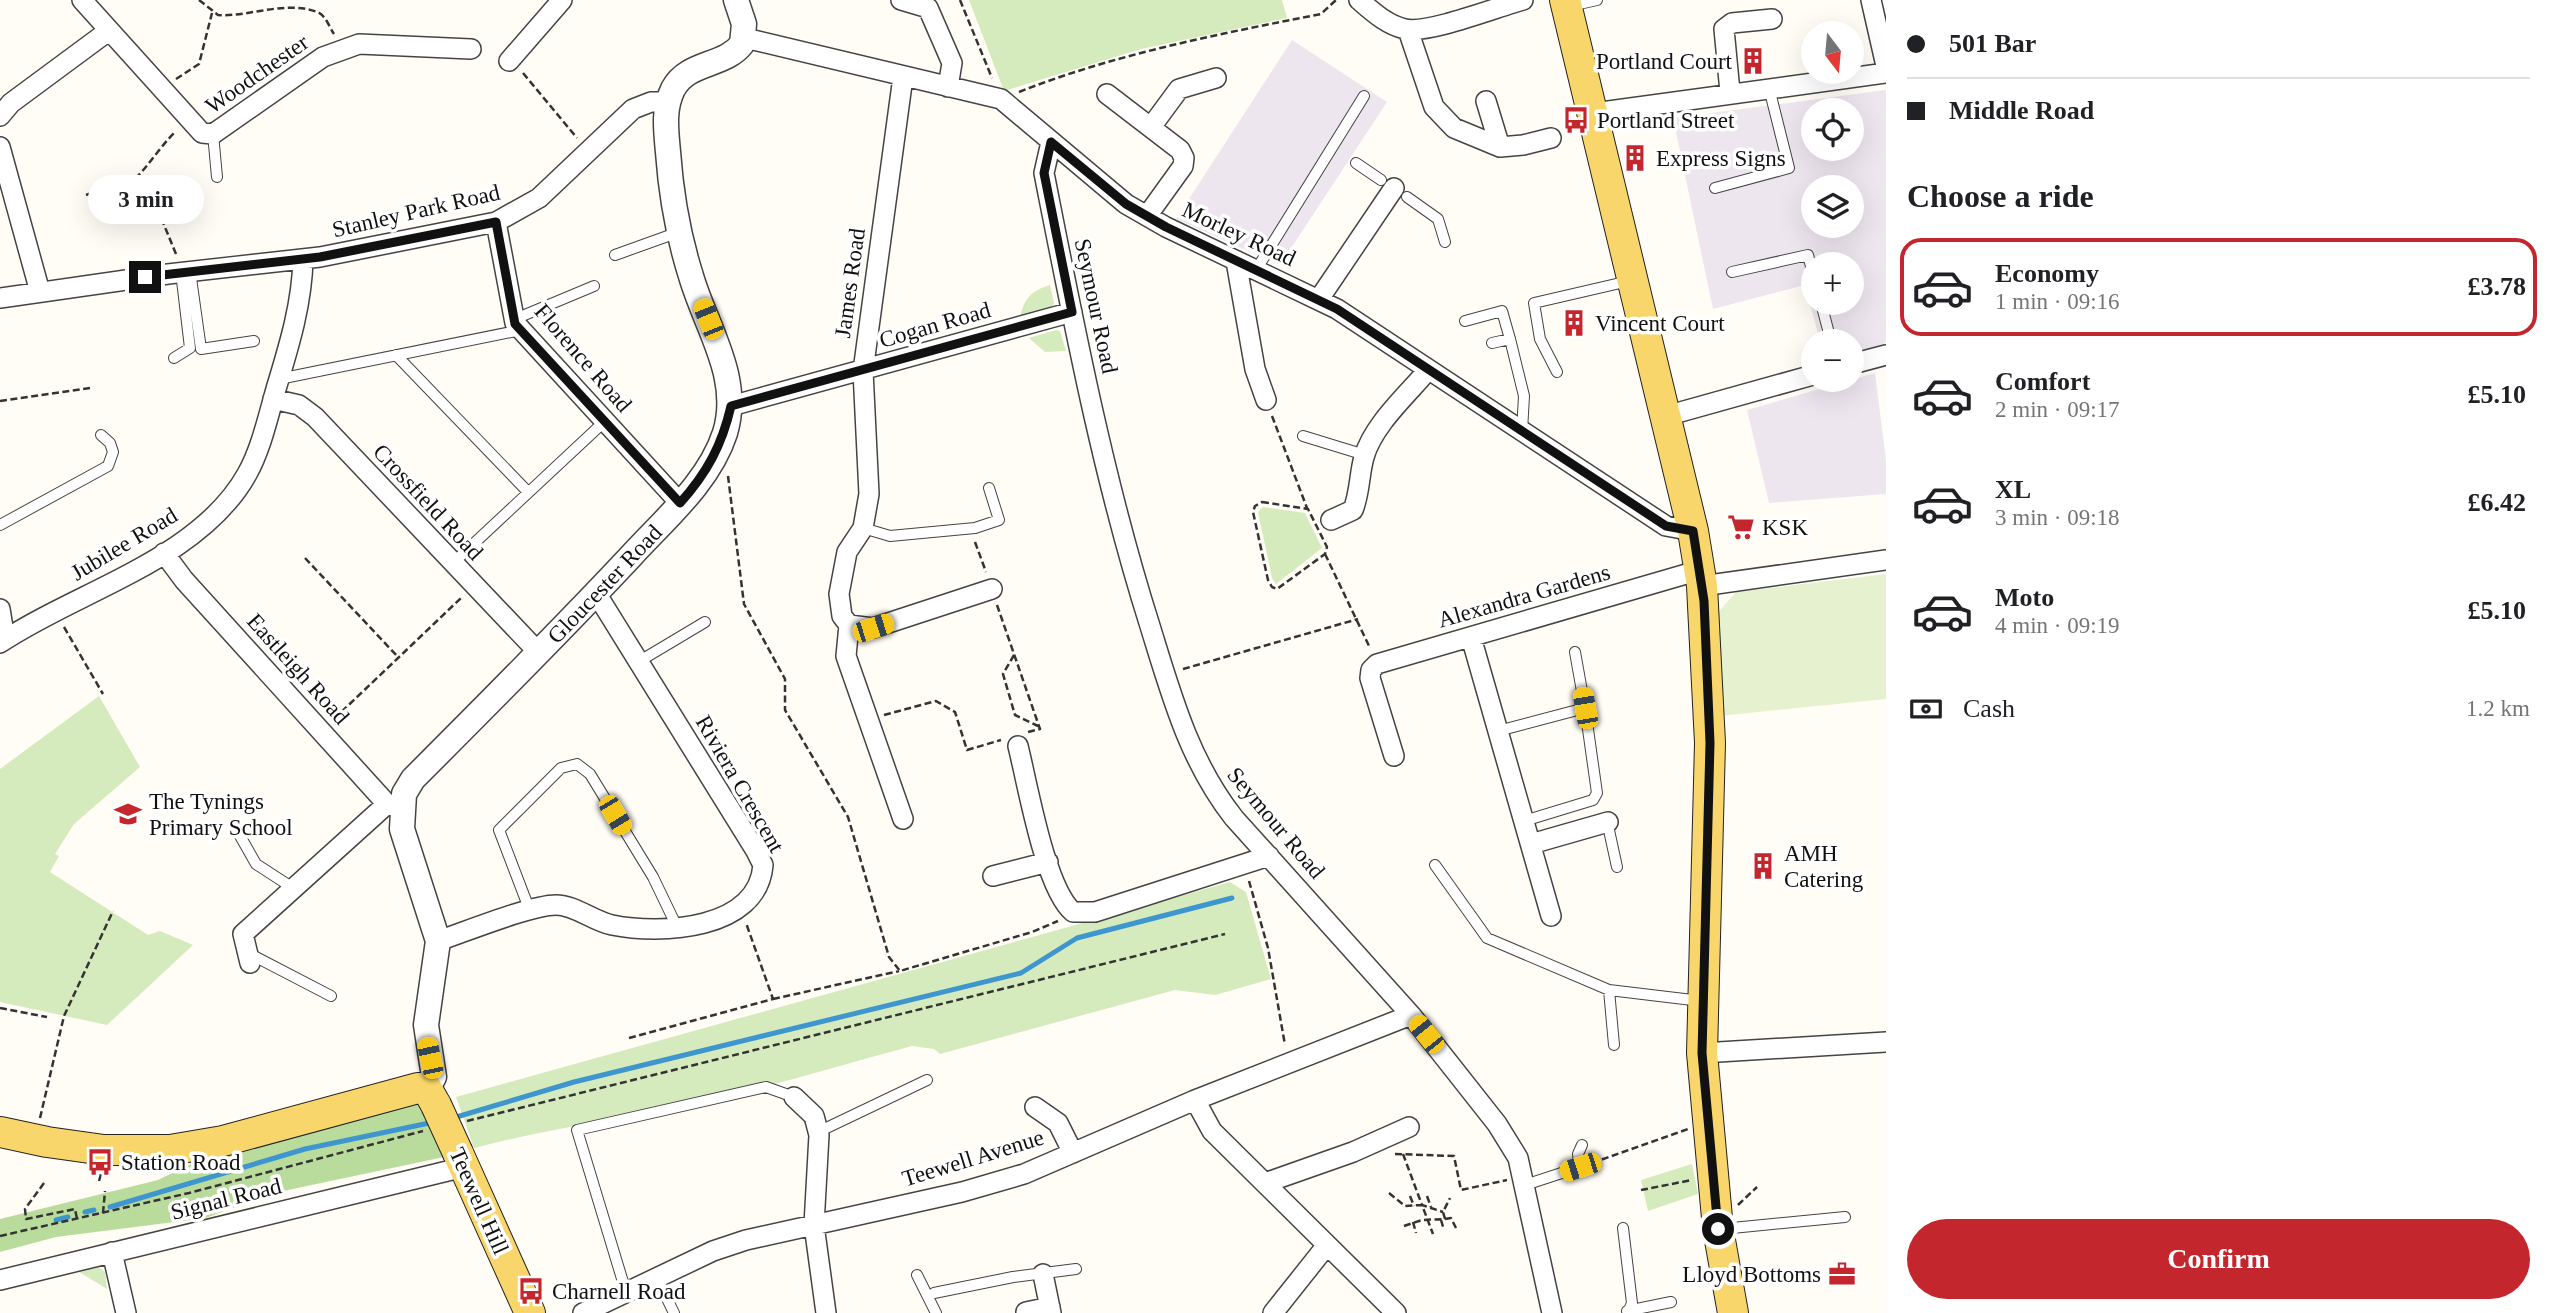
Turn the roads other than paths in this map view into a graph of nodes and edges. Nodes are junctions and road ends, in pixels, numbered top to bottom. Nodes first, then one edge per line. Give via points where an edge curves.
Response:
1 (82, 0) edge
2 (562, 0) edge
3 (736, 0) edge
4 (901, 0) edge
5 (1359, 0) edge
6 (1523, 0) edge
7 (1597, 0) edge
8 (1871, 0) edge
9 (1566, 3) edge
10 (1772, 19) dead end
11 (1408, 30) junction
12 (107, 32) junction
13 (745, 38) junction
14 (471, 49) dead end
15 (509, 61) road end
16 (1886, 66) edge
17 (1886, 73) edge
18 (903, 77) junction
19 (1216, 78) dead end
20 (948, 87) junction
21 (1769, 88) junction
22 (1730, 92) junction
23 (1107, 94) dead end
24 (1364, 96) dead end
25 (1486, 100) dead end
26 (667, 102) junction
27 (1594, 113) junction
28 (0, 116) edge
29 (1151, 127) junction
30 (213, 134) junction
31 (1551, 138) dead end
32 (1051, 142) junction
33 (0, 147) edge
34 (1500, 147) junction
35 (1356, 163) dead end
36 (217, 177) dead end
37 (1394, 188) junction
38 (1715, 188) dead end
39 (1147, 216) junction
40 (496, 222) junction
41 (680, 232) junction
42 (1445, 242) dead end
43 (615, 255) dead end
44 (1801, 257) edge
45 (303, 260) junction
46 (1236, 261) junction
47 (1256, 270) junction
48 (184, 272) junction
49 (1732, 272) dead end
50 (1633, 280) junction
51 (593, 286) dead end
52 (40, 292) junction
53 (0, 298) edge
54 (1319, 299) junction
55 (1072, 312) junction
56 (1465, 321) dead end
57 (518, 324) junction
58 (1510, 339) junction
59 (254, 341) dead end
60 (1492, 343) dead end
61 (396, 355) junction
62 (1886, 355) edge
63 (174, 358) dead end
64 (1864, 361) edge
65 (1428, 370) junction
66 (863, 371) junction
67 (1557, 372) dead end
68 (1801, 378) edge
69 (279, 379) junction
70 (274, 399) junction
71 (1266, 400) road end
72 (731, 406) junction
73 (1666, 416) junction
74 (605, 421) junction
75 (1522, 431) junction
76 (101, 435) dead end
77 (1303, 436) dead end
78 (1365, 455) junction
79 (989, 488) dead end
80 (528, 492) junction
81 (680, 503) junction
82 (1331, 520) dead end
83 (0, 525) edge
84 (863, 528) junction
85 (1693, 531) junction
86 (164, 554) junction
87 (1886, 560) edge
88 (452, 563) junction
89 (1701, 578) junction
90 (992, 589) road end
91 (596, 593) junction
92 (0, 609) edge
93 (705, 622) dead end
94 (849, 625) junction
95 (1471, 637) junction
96 (3, 641) edge
97 (1575, 652) dead end
98 (538, 653) junction
99 (638, 662) junction
100 (1585, 708) junction
101 (1498, 731) junction
102 (1016, 739) road end
103 (1394, 756) dead end
104 (395, 806) junction
105 (1607, 818) joint
106 (903, 819) dead end
107 (1524, 821) junction
108 (235, 827) dead end
109 (1531, 844) junction
110 (1269, 856) junction
111 (1048, 862) junction
112 (1435, 865) dead end
113 (1617, 867) dead end
114 (993, 876) dead end
115 (293, 888) junction
116 (530, 911) junction
117 (1551, 916) dead end
118 (677, 927) junction
119 (438, 941) junction
120 (248, 958) joint
121 (1609, 990) junction
122 (331, 996) dead end
123 (1704, 1002) junction
124 (1411, 1015) junction
125 (1886, 1042) edge
126 (1614, 1045) dead end
127 (1702, 1053) junction
128 (927, 1080) dead end
129 (794, 1097) joint
130 (1195, 1100) junction
131 (1035, 1107) dead end
132 (429, 1109) junction
133 (1409, 1127) dead end
134 (0, 1132) edge
135 (818, 1132) junction
136 (1582, 1145) dead end
137 (1073, 1153) junction
138 (461, 1160) junction
139 (1523, 1181) junction
140 (1265, 1183) junction
141 (1844, 1217) dead end
142 (814, 1224) junction
143 (1623, 1228) dead end
144 (1718, 1229) junction
145 (1326, 1245) junction
146 (113, 1252) junction
147 (1076, 1269) dead end
148 (1043, 1274) junction
149 (916, 1275) dead end
150 (657, 1278) junction
151 (0, 1280) edge
152 (626, 1292) junction
153 (934, 1293) dead end
154 (1671, 1302) dead end
155 (1051, 1310) edge
156 (1627, 1311) edge
157 (1026, 1312) edge
158 (126, 1313) edge
159 (530, 1313) edge
160 (583, 1313) edge
161 (674, 1313) edge
162 (826, 1313) edge
163 (936, 1313) edge
164 (1272, 1313) edge
165 (1396, 1313) edge
166 (1552, 1313) edge
167 (1733, 1313) edge

1 - 12 street, Woodchester
2 - 15 street
3 - 13 street
4 - 20 street via 928,8 952,62
5 - 11 street via 1380,18
6 - 11 street
7 - 9 lane
8 - 16 street
9 - 27 main road
10 - 22 street via 1732,23 1724,29
11 - 34 street via 1437,114 1454,128
12 - 28 street via 10,103
12 - 30 street, Woodchester via 202,133
13 - 18 street, Morley Road
13 - 26 street via 729,56 688,72
14 - 30 street, Woodchester via 359,44 342,49 313,63
17 - 21 street
18 - 20 street, Morley Road
18 - 66 street, James Road
19 - 29 street via 1179,89
20 - 32 street, Morley Road via 1001,99
21 - 22 street
21 - 38 lane via 1789,168
22 - 27 street
23 - 29 street
24 - 47 lane
25 - 34 street
26 - 40 street, Stanley Park Road via 633,109 540,198
26 - 41 street, Gloucester Road via 671,201
27 - 50 main road
29 - 39 street via 1184,158
30 - 36 lane
31 - 34 street
32 - 39 street, Morley Road
32 - 55 street, Seymour Road via 1044,173
33 - 52 street
35 - 37 lane
37 - 42 lane via 1438,219
37 - 54 street
39 - 46 street, Morley Road
40 - 45 street, Stanley Park Road
40 - 57 street, Florence Road
41 - 43 lane
41 - 72 street, Gloucester Road via 691,278 724,360
44 - 49 lane
45 - 48 street, Stanley Park Road
45 - 69 street, Jubilee Road via 299,301
46 - 47 street, Morley Road
46 - 71 street via 1255,369
47 - 54 street, Morley Road
48 - 52 street, Stanley Park Road
48 - 59 lane via 201,348
48 - 63 lane via 190,348
50 - 67 lane via 1534,303 1540,340
50 - 73 main road
51 - 57 lane
52 - 53 street, Stanley Park Road
54 - 65 street, Morley Road
55 - 66 street, Cogan Road
55 - 110 street, Seymour Road via 1123,540 1165,675 1198,764 1234,818
56 - 58 lane via 1502,311
57 - 61 lane
57 - 74 street, Florence Road
58 - 60 lane
58 - 75 lane via 1524,396
61 - 69 lane
61 - 80 lane
62 - 64 street
65 - 75 street, Morley Road
65 - 78 street via 1385,420
66 - 72 street, Cogan Road
66 - 84 street, James Road via 870,469
68 - 73 street
69 - 70 street, Jubilee Road
70 - 86 street, Jubilee Road via 243,481 207,520
70 - 88 street, Crossfield Road via 307,410
72 - 81 street, Gloucester Road via 716,455
73 - 85 main road
74 - 80 lane
74 - 81 street, Florence Road
75 - 85 street, Morley Road via 1666,526
76 - 83 lane via 113,452 108,466
77 - 78 lane
78 - 82 street via 1353,510
79 - 84 lane via 999,520 971,529 890,536
80 - 88 lane
81 - 91 street, Gloucester Road
84 - 94 street, James Road via 847,552 839,594 842,616
85 - 89 main road
86 - 96 street, Jubilee Road
86 - 104 street, Eastleigh Road via 321,731
87 - 89 street, Alexandra Gardens
88 - 98 street, Crossfield Road
89 - 95 street, Alexandra Gardens
89 - 123 main road via 1710,743
90 - 94 street via 873,628
91 - 98 street, Gloucester Road
91 - 99 street, Riviera Crescent
92 - 96 street
93 - 99 lane
94 - 106 street, James Road via 846,656
95 - 101 street
95 - 103 street, Alexandra Gardens via 1373,671
97 - 100 lane
98 - 104 street, Gloucester Road via 413,779
99 - 118 street, Riviera Crescent via 763,864 756,893 740,907 708,921
100 - 101 lane
100 - 107 lane via 1597,793 1593,800
101 - 107 street
102 - 111 street
104 - 115 street
104 - 119 street, Gloucester Road
105 - 109 street
105 - 113 lane
107 - 109 street
108 - 115 lane via 256,864
109 - 117 street
110 - 111 street via 1082,914 1063,903
110 - 124 street, Seymour Road
111 - 114 street
112 - 121 lane via 1487,938
115 - 120 street via 243,934
116 - 118 street via 556,905 626,928
116 - 118 lane via 499,830 561,768 577,764 590,774 611,808
116 - 119 street
119 - 132 street, Gloucester Road via 426,1025 434,1077
120 - 122 lane
121 - 123 lane
121 - 126 lane
123 - 127 main road
124 - 130 street, Teewell Avenue
124 - 139 street, Seymour Road via 1485,1106 1518,1157
125 - 127 street
127 - 144 main road
128 - 135 lane
129 - 135 street via 814,1116
129 - 152 lane via 766,1087 577,1130
130 - 137 street, Teewell Avenue
130 - 140 street via 1212,1131
131 - 137 street via 1058,1123
132 - 134 main road via 418,1088 223,1141 170,1150 104,1150
132 - 138 main road, Teewell Hill, bridge
133 - 140 street
135 - 142 street
136 - 139 lane via 1580,1167
137 - 142 street, Teewell Avenue via 1024,1174 962,1192
138 - 146 street, Signal Road
138 - 159 main road, Teewell Hill
139 - 166 street, Seymour Road
140 - 145 street
141 - 144 lane
142 - 150 street, Teewell Avenue via 713,1251
142 - 162 street
143 - 156 lane via 1632,1303
144 - 167 main road
145 - 164 street
145 - 165 street
146 - 151 street, Signal Road
146 - 158 street
147 - 148 lane
148 - 153 lane
148 - 155 street
149 - 163 lane
150 - 152 street, Teewell Avenue
150 - 161 lane
152 - 160 street, Teewell Avenue
154 - 156 lane
155 - 157 street

